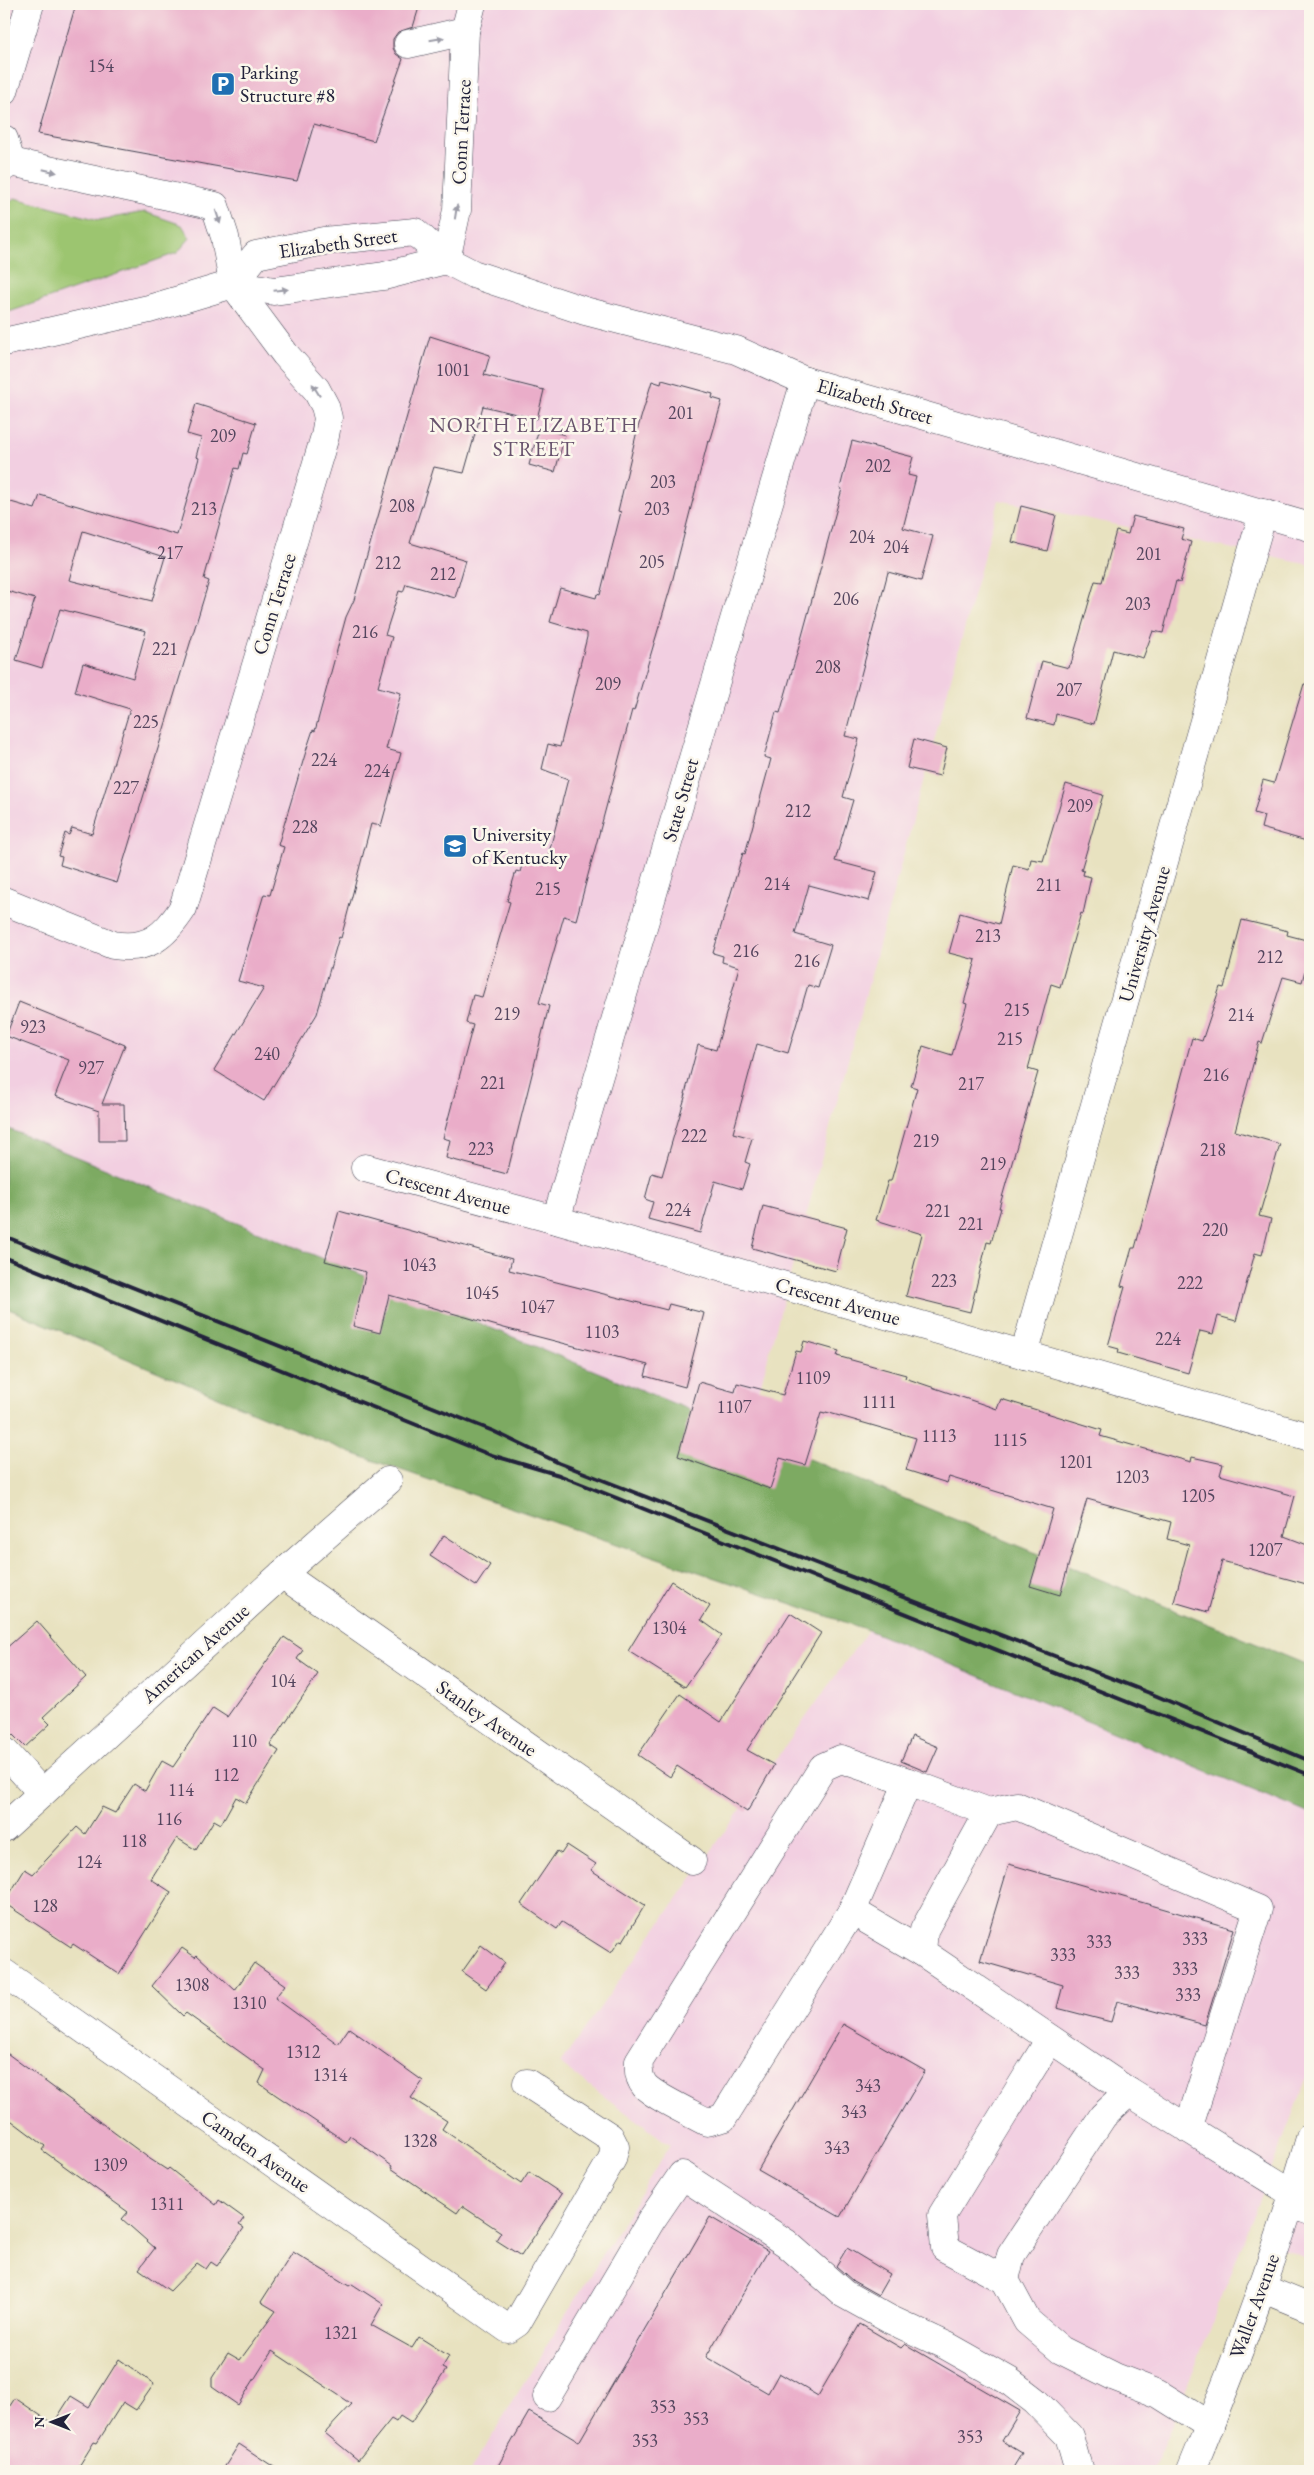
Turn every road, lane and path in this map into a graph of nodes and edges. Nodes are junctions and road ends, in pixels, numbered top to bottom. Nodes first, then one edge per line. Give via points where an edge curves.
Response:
1 (30, 4) edge
2 (472, 4) edge
3 (465, 31) junction
4 (408, 44) dead end
5 (4, 91) edge
6 (6, 156) edge
7 (446, 260) junction
8 (233, 284) junction
9 (4, 342) edge
10 (805, 381) junction
11 (1263, 513) junction
12 (1310, 526) edge
13 (4, 901) edge
14 (365, 1168) dead end
15 (556, 1220) junction
16 (1024, 1355) junction
17 (1310, 1437) edge
18 (388, 1481) dead end
19 (282, 1574) junction
20 (4, 1751) edge
21 (908, 1782) junction
22 (42, 1793) junction
23 (989, 1812) junction
24 (4, 1828) edge
25 (692, 1861) dead end
26 (852, 1911) junction
27 (922, 1952) junction
28 (4, 1973) edge
29 (1050, 2039) junction
30 (527, 2083) dead end
31 (1129, 2092) junction
32 (1188, 2129) junction
33 (1310, 2138) edge
34 (1299, 2203) edge
35 (1005, 2280) junction
36 (1261, 2288) junction
37 (1310, 2308) edge
38 (547, 2397) dead end
39 (1210, 2426) junction
40 (1079, 2471) edge
41 (1191, 2471) edge

1 - 5 street
2 - 3 street, Conn Terrace
4 -> 3 street
7 -> 3 street, Conn Terrace via 457,210
6 -> 8 street via 215,206 225,237
8 -> 7 street, Elizabeth Street via 274,291 384,276
7 - 8 street, Elizabeth Street via 415,232 324,241 256,255
7 - 10 street, Elizabeth Street via 473,274 585,311 736,350
8 - 9 street, Elizabeth Street via 149,309
13 -> 8 street, Conn Terrace via 113,946 124,947 156,940 173,924 183,908 328,418 316,389 285,354
10 - 11 street, Elizabeth Street
10 - 15 street, State Street
11 - 12 street, Elizabeth Street
11 - 16 street, University Avenue
14 - 15 street, Crescent Avenue
15 - 16 street, Crescent Avenue
16 - 17 street, Crescent Avenue
18 - 19 street, American Avenue
19 - 22 street, American Avenue
19 - 25 street, Stanley Avenue
20 - 22 street
21 - 23 street
21 - 26 street
21 - 26 street via 841,1759 824,1767 639,2061 637,2071 645,2086 707,2122 723,2118
22 - 24 street, American Avenue
23 - 27 street via 924,1930
23 - 32 street via 1017,1806 1258,1909
26 - 27 street
27 - 29 street
28 - 30 street, Camden Avenue via 508,2329 517,2323 612,2158 615,2147 610,2138
29 - 31 street
29 - 35 street via 942,2216 945,2248
31 - 32 street
31 - 35 street via 1103,2116 1092,2132 1011,2255
32 - 34 street
33 - 34 street, Waller Avenue
34 - 36 street, Waller Avenue
35 - 39 street via 1027,2320 1062,2350 1115,2378 1159,2394
36 - 37 street
36 - 39 street, Waller Avenue
38 - 40 street via 682,2175 786,2243 844,2294 1009,2381 1029,2396 1068,2436
39 - 41 street, Waller Avenue

